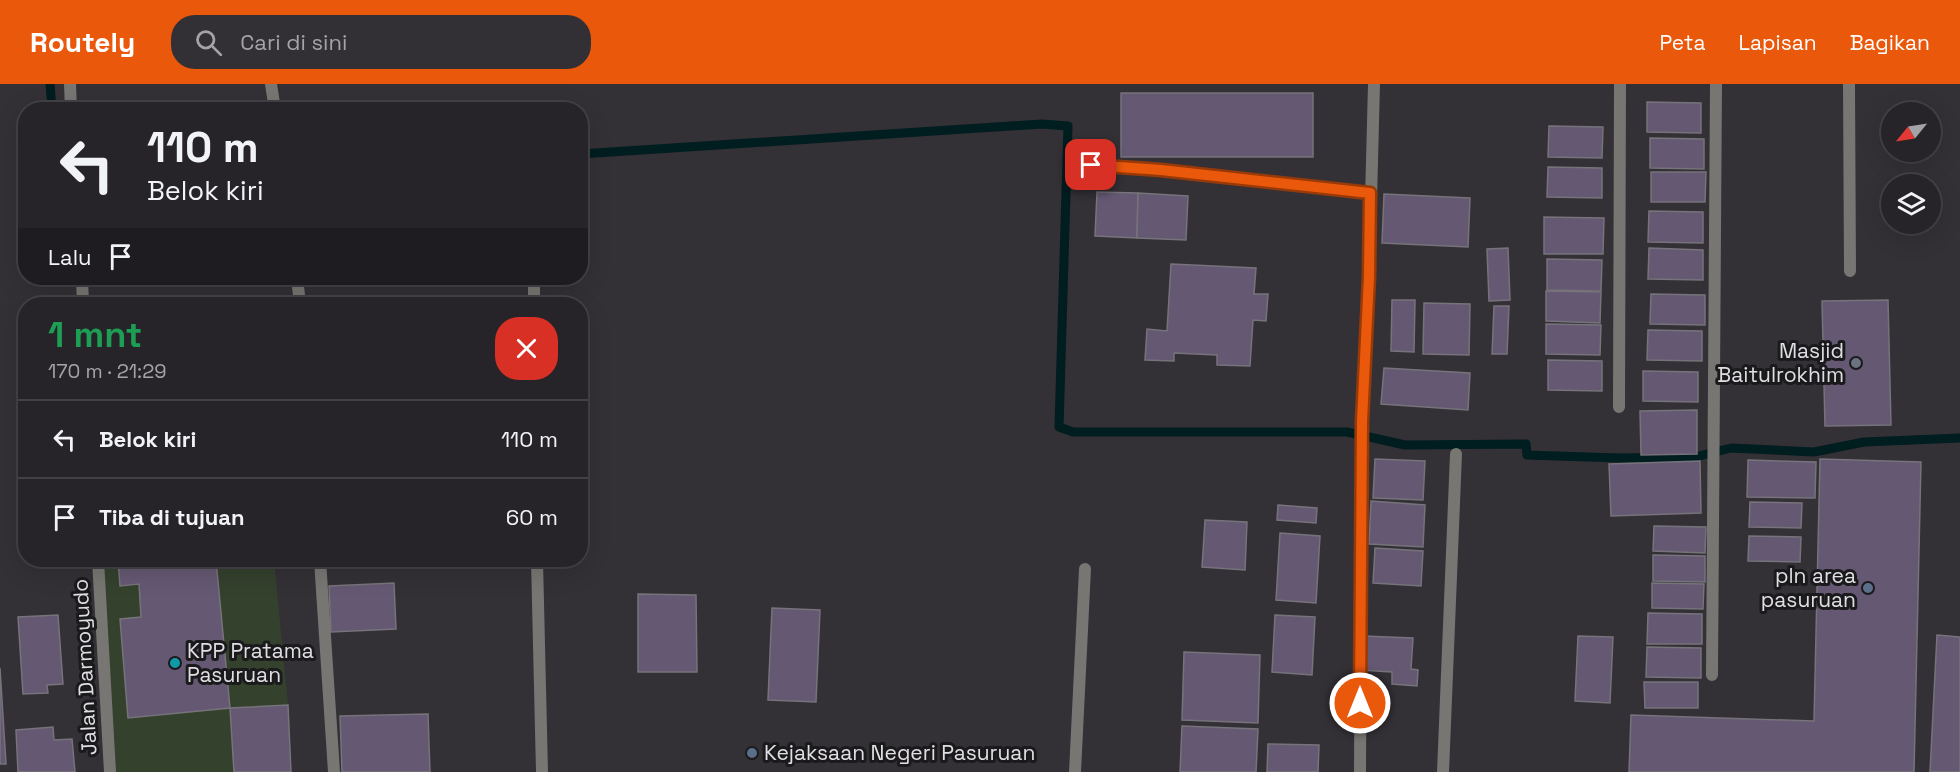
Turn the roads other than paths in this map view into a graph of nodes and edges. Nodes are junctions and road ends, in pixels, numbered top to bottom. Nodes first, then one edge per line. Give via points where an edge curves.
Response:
1 (69, 84) edge
2 (271, 84) edge
3 (1374, 84) edge
4 (1620, 84) edge
5 (1716, 84) edge
6 (1849, 84) edge
7 (70, 102) edge
8 (274, 102) edge
9 (1091, 165) dead end
10 (1370, 193) junction
11 (1850, 271) dead end
12 (1619, 407) dead end
13 (1456, 454) dead end
14 (98, 567) edge
15 (320, 567) edge
16 (537, 567) edge
17 (1085, 569) dead end
18 (1712, 675) dead end
19 (110, 772) edge
20 (333, 772) edge
21 (542, 772) edge
22 (1075, 772) edge
23 (1360, 772) edge
24 (1443, 772) edge

1 - 7 street
2 - 8 street
3 - 10 street
4 - 12 street
5 - 18 street
6 - 11 street
9 - 10 street
10 - 23 street via 1361,450
13 - 24 street
14 - 19 street, Jalan Darmoyudo
15 - 20 street
16 - 21 street
17 - 22 street

